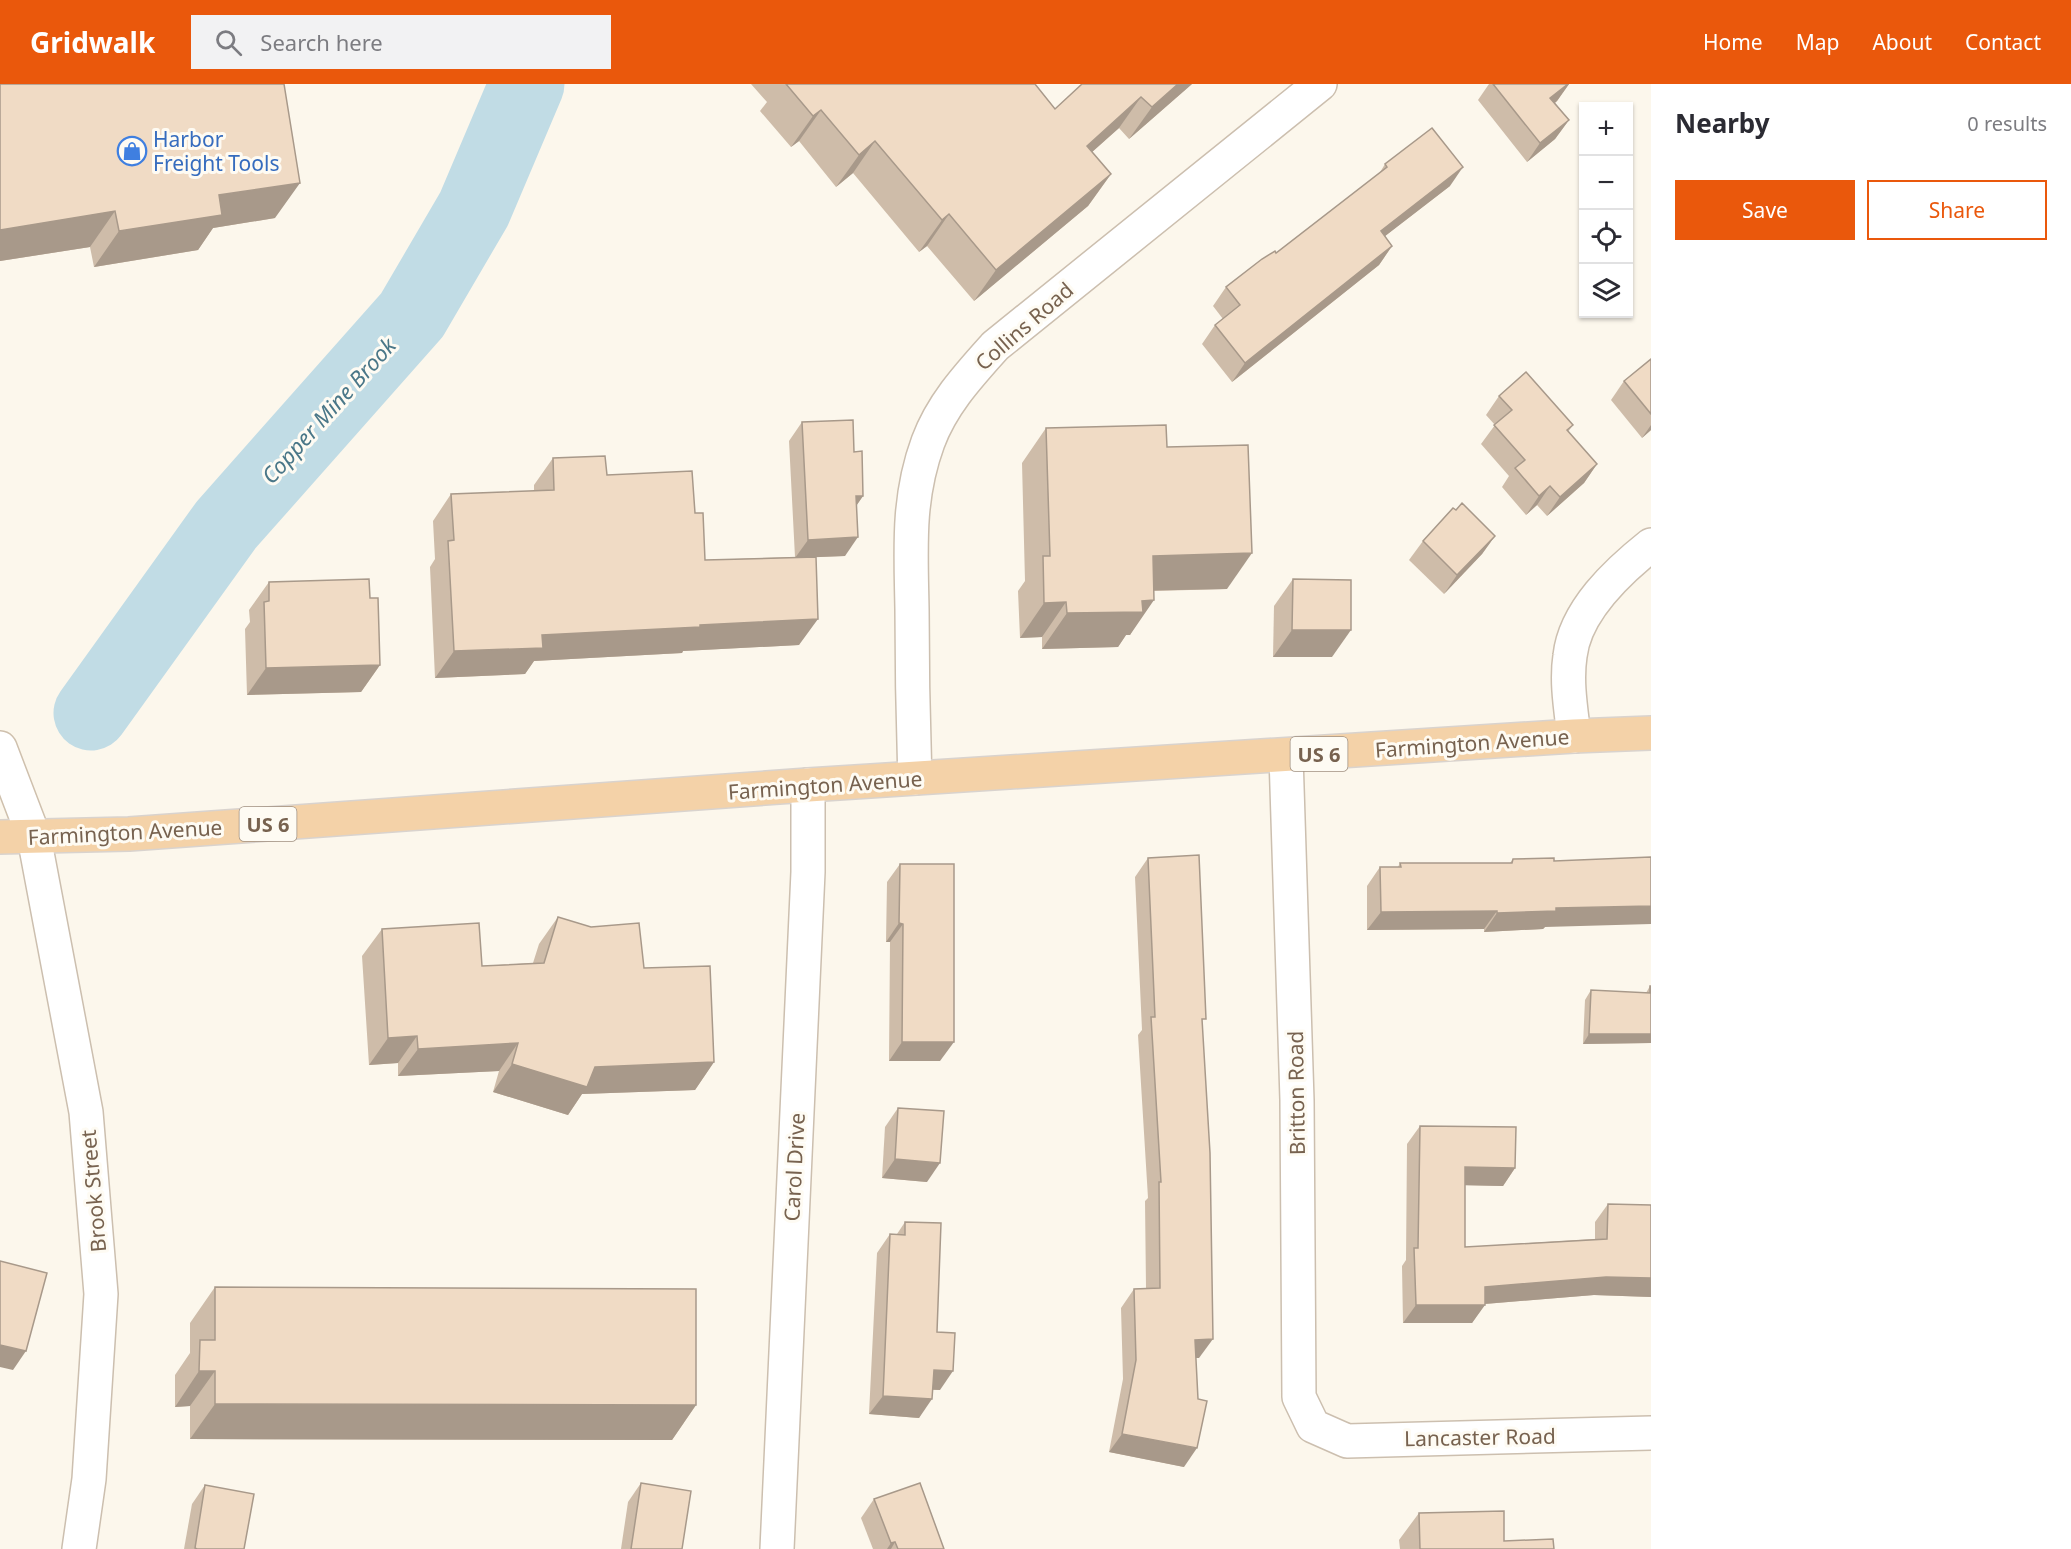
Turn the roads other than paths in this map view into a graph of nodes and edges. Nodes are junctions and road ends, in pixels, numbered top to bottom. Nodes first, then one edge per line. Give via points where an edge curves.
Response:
1 (1320, 84) edge
2 (1651, 545) edge
3 (1651, 733) edge
4 (1574, 736) junction
5 (0, 748) edge
6 (1286, 756) junction
7 (915, 778) junction
8 (808, 785) junction
9 (0, 837) edge
10 (34, 837) junction
11 (1313, 1426) joint
12 (1651, 1433) edge
13 (79, 1549) edge
14 (777, 1549) edge

1 - 7 street, Collins Road via 995,346 942,413 928,442 913,491
2 - 4 street via 1593,602 1579,628 1570,655
3 - 4 highway, Farmington Avenue / US 6
4 - 6 highway, Farmington Avenue / US 6
5 - 10 street, Brook Street
6 - 7 highway, Farmington Avenue / US 6
6 - 11 street, Britton Road via 1297,1100 1299,1397
7 - 8 highway, Farmington Avenue / US 6
8 - 10 highway, Farmington Avenue / US 6 via 141,833
8 - 14 street, Carol Drive via 808,872
9 - 10 highway, Farmington Avenue / US 6
10 - 13 street, Brook Street via 86,1112 102,1294
11 - 12 street, Lancaster Road via 1347,1441

